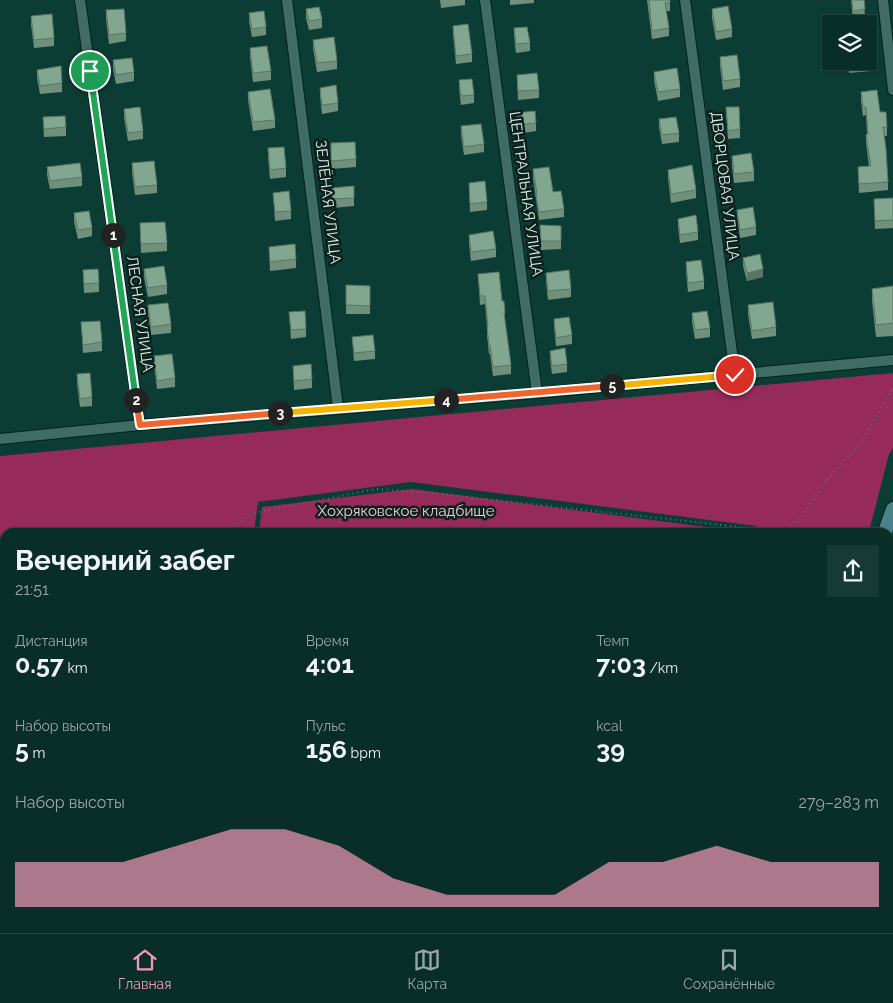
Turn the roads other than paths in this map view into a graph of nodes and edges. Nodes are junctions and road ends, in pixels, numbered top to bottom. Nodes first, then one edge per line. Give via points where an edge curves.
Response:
1 (80, 0) edge
2 (288, 0) edge
3 (485, 0) edge
4 (685, 0) edge
5 (883, 0) edge
6 (893, 90) edge
7 (893, 360) edge
8 (735, 375) junction
9 (537, 393) junction
10 (338, 408) junction
11 (140, 425) junction
12 (0, 439) edge
13 (893, 509) edge
14 (886, 528) edge

1 - 11 street, ЛЕСНАЯ УЛИЦА
2 - 10 street, ЗЕЛЁНАЯ УЛИЦА
3 - 9 street, ЦЕНТРАЛЬНАЯ УЛИЦА
4 - 8 street, ДВОРЦОВАЯ УЛИЦА
5 - 6 street
7 - 8 street
8 - 9 street
9 - 10 street
10 - 11 street
11 - 12 street
13 - 14 street

